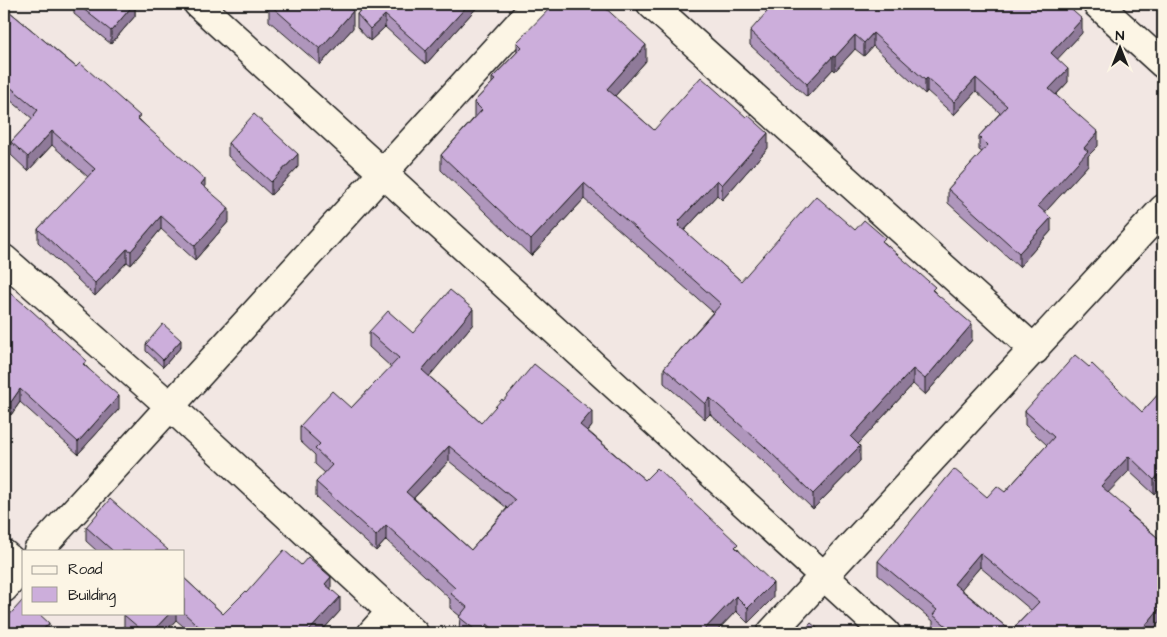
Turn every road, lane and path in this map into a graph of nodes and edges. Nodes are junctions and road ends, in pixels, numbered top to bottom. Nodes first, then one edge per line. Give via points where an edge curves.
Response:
1 (198, 4) edge
2 (537, 4) edge
3 (651, 4) edge
4 (1096, 4) edge
5 (1163, 64) edge
6 (382, 172) junction
7 (1163, 209) edge
8 (4, 259) edge
9 (1034, 350) junction
10 (171, 407) junction
11 (33, 550) edge
12 (824, 576) junction
13 (391, 612) junction
14 (372, 633) edge
15 (414, 633) edge
16 (771, 633) edge
17 (886, 633) edge

1 - 6 street
2 - 6 street
3 - 9 street
4 - 5 street
6 - 10 street
6 - 12 street
7 - 9 street
8 - 10 street
9 - 12 street
10 - 11 street
10 - 13 street
12 - 16 street
12 - 17 street
13 - 14 street
13 - 15 street

